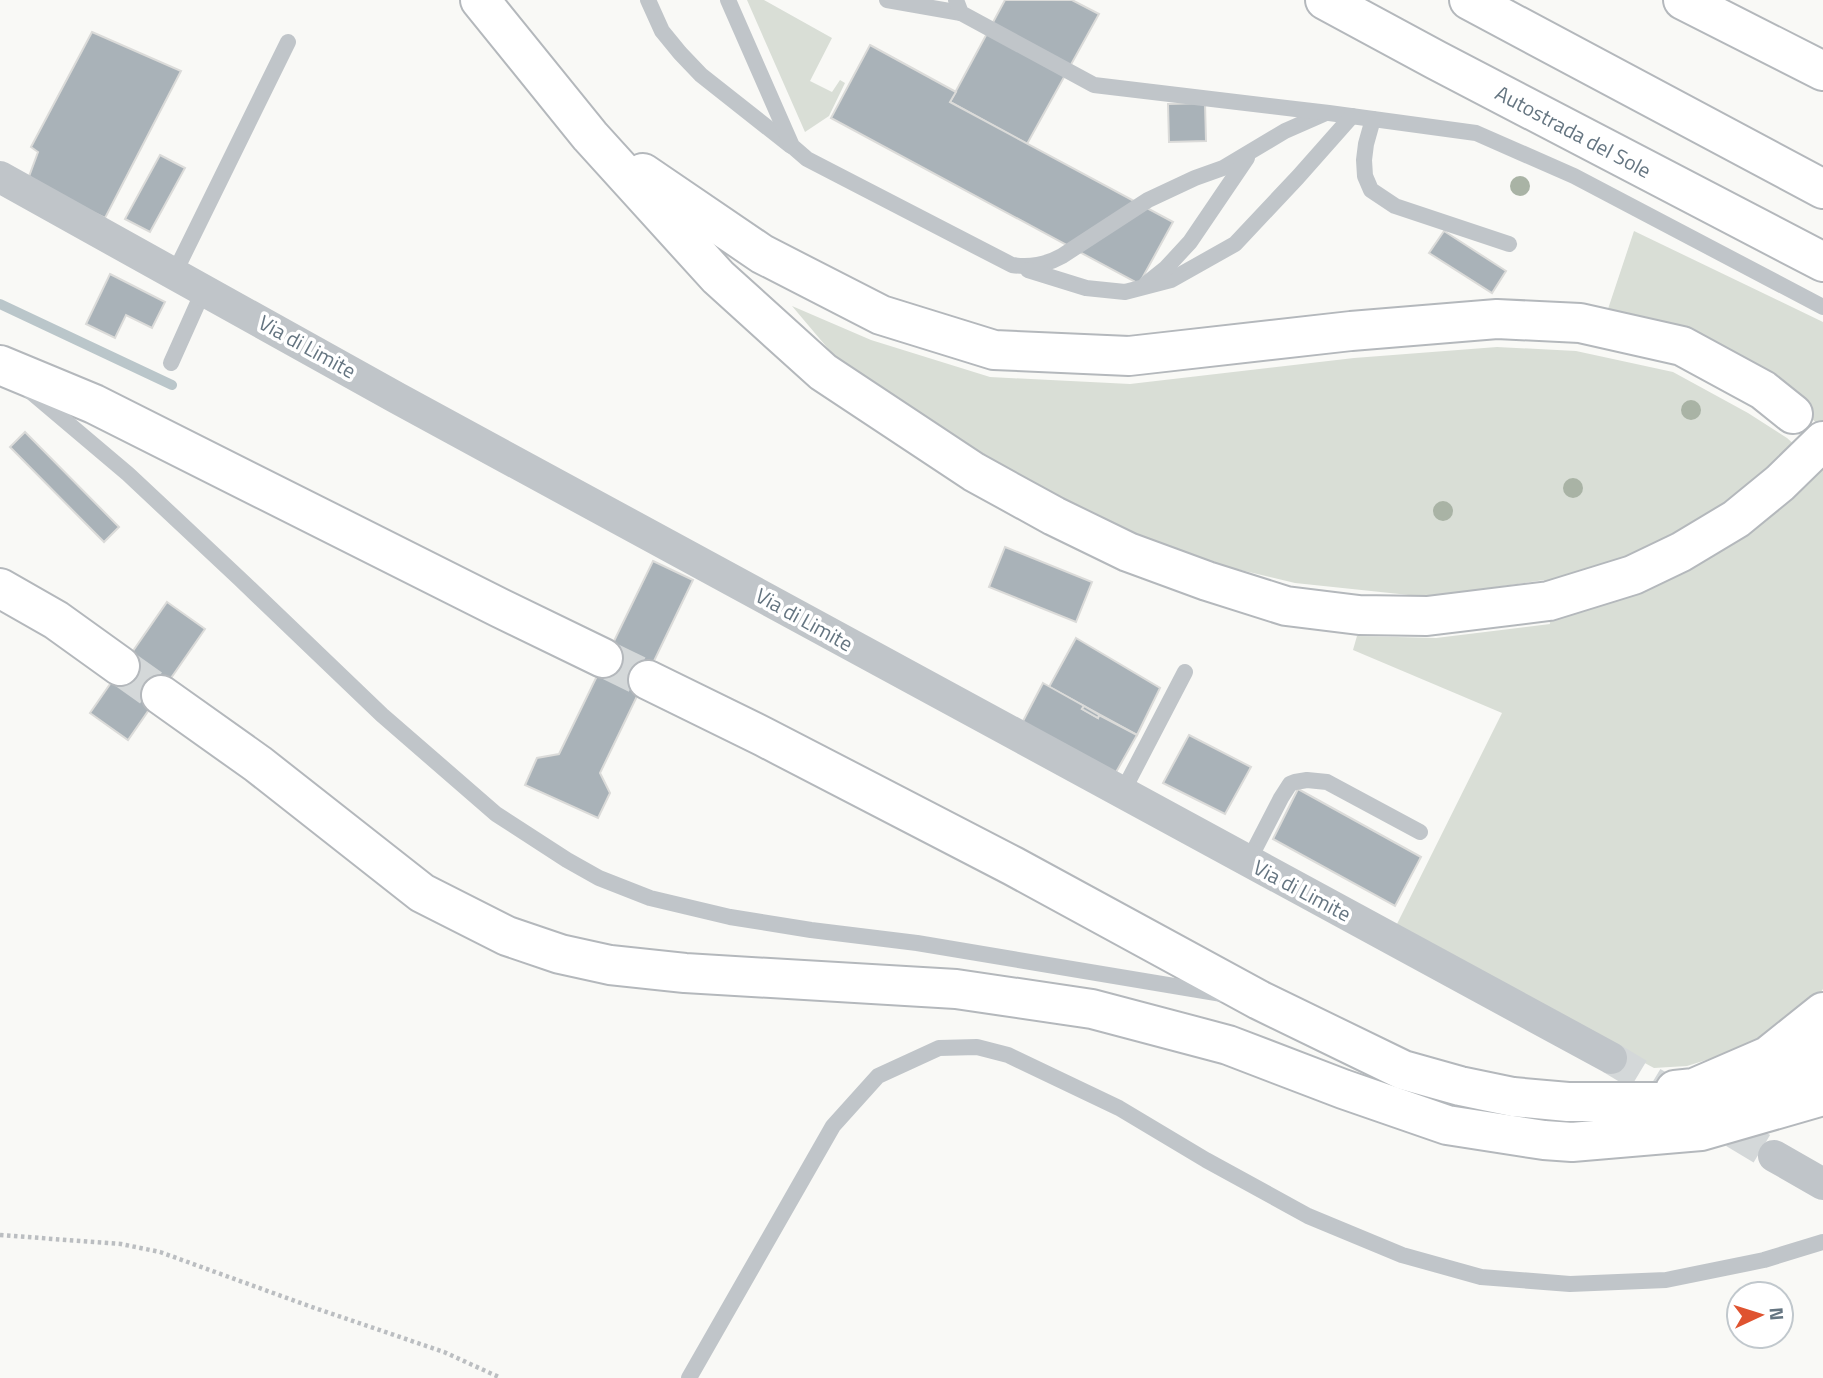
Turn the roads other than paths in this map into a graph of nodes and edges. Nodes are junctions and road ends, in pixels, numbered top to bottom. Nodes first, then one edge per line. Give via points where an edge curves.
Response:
1 (480, 0) edge
2 (648, 0) edge
3 (728, 0) edge
4 (887, 0) edge
5 (1325, 0) edge
6 (1469, 0) edge
7 (1683, 0) edge
8 (958, 6) edge
9 (288, 42) dead end
10 (1823, 71) edge
11 (1329, 113) junction
12 (1352, 116) junction
13 (1373, 119) junction
14 (590, 136) junction
15 (1256, 149) junction
16 (798, 152) junction
17 (0, 177) edge
18 (1823, 189) edge
19 (1509, 244) dead end
20 (1823, 262) edge
21 (1012, 265) junction
22 (174, 274) junction
23 (205, 287) junction
24 (1138, 289) junction
25 (1823, 307) edge
26 (171, 363) dead end
27 (0, 365) edge
28 (1793, 414) dead end
29 (1823, 441) edge
30 (0, 588) edge
31 (603, 658) tunnel mouth
32 (120, 666) tunnel mouth
33 (1185, 672) dead end
34 (648, 680) tunnel mouth
35 (162, 695) tunnel mouth
36 (1122, 793) junction
37 (1420, 832) dead end
38 (1248, 862) junction
39 (1259, 1000) junction
40 (1823, 1012) edge
41 (1823, 1055) edge
42 (1611, 1058) tunnel mouth
43 (1823, 1096) edge
44 (1568, 1102) junction
45 (1730, 1102) junction
46 (1572, 1142) junction
47 (1774, 1156) tunnel mouth
48 (1823, 1184) edge
49 (1823, 1242) edge
50 (689, 1378) edge

1 - 14 highway
2 - 16 lane via 662,31 680,54
3 - 16 lane
4 - 8 lane
5 - 20 highway, Autostrada del Sole
6 - 18 highway
7 - 10 highway
8 - 11 lane via 1094,85
9 - 22 lane
11 - 12 lane
11 - 15 lane
12 - 13 lane
12 - 24 lane via 1235,244 1171,280
13 - 19 lane via 1364,160 1371,190 1395,206
13 - 25 lane via 1476,133 1574,176
14 - 28 highway via 762,254 881,315 994,349 1129,356 1497,319 1580,323 1682,346 1763,390
14 - 29 highway via 718,277 823,372 974,472 1079,528 1128,552 1286,606 1359,615 1427,616 1549,601 1633,575 1681,552 1736,519
15 - 21 lane via 1148,200 1049,264
15 - 24 lane via 1190,242
16 - 21 lane
17 - 22 street, Via di Limite
21 - 24 lane via 1086,288
22 - 23 street, Via di Limite
23 - 26 lane
23 - 36 street, Via di Limite via 397,398
27 - 31 highway via 94,404
27 - 39 lane via 128,474 382,715 496,814 599,878 650,898 730,917
30 - 32 highway via 56,620
33 - 36 lane
34 - 39 highway via 1013,866
35 - 46 highway via 422,893 507,936 561,954 685,974 956,989 1092,1009 1228,1045 1447,1125
36 - 38 street, Via di Limite
37 - 38 lane via 1327,782 1295,782 1281,797
38 - 42 street, Via di Limite
39 - 44 highway via 1403,1070 1513,1097
40 - 44 highway via 1768,1056 1694,1088
41 - 45 highway
43 - 46 highway via 1700,1130
44 - 45 highway
45 - 46 highway
47 - 48 street
49 - 50 lane via 1764,1260 1666,1280 1570,1284 1481,1277 1402,1255 1308,1216 1119,1108 1008,1055 977,1046 939,1048 878,1076 833,1126

